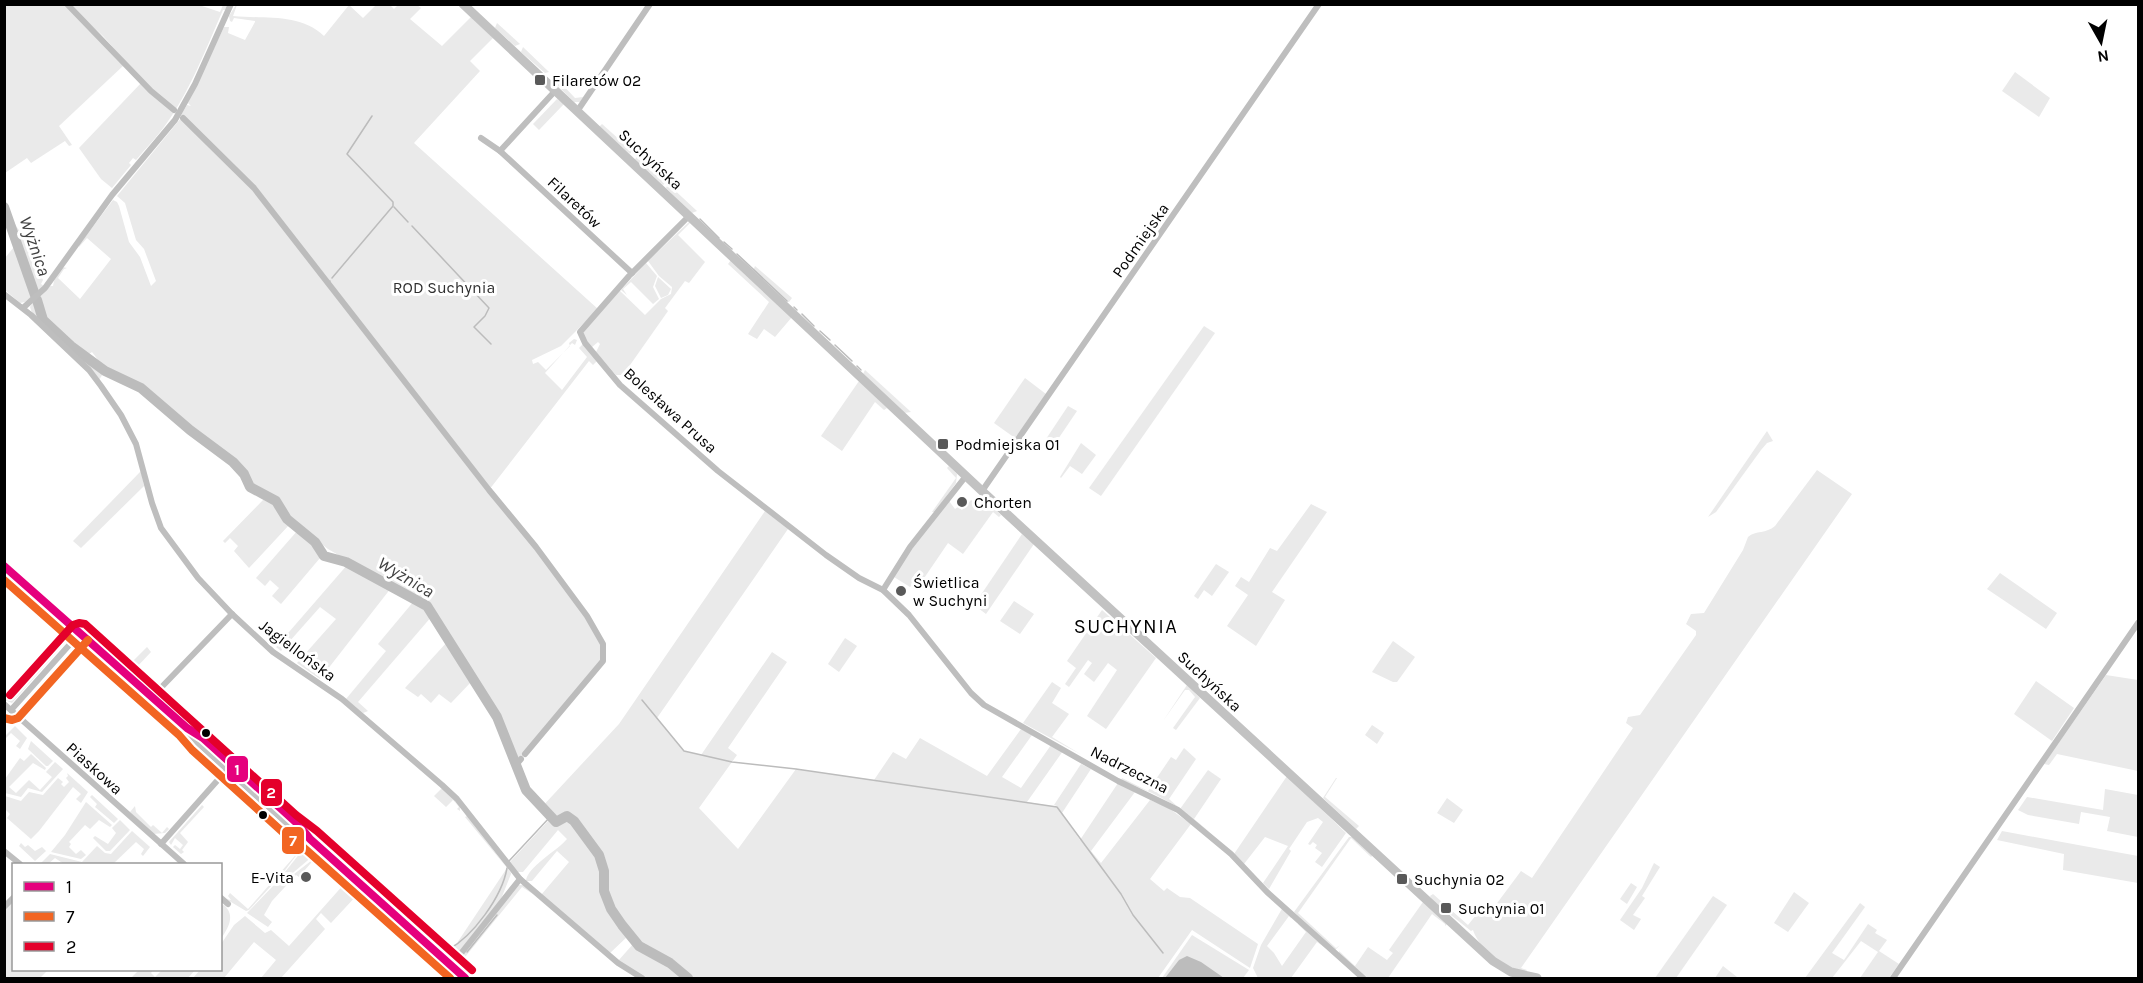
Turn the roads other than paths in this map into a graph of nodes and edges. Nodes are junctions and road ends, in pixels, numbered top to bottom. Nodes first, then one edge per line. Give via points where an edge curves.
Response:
1 (231, 4) edge
2 (463, 4) edge
3 (650, 4) edge
4 (1319, 4) edge
5 (555, 91) junction
6 (578, 110) junction
7 (481, 138) dead end
8 (500, 151) junction
9 (689, 216) junction
10 (632, 273) junction
11 (4, 294) edge
12 (23, 308) junction
13 (966, 476) junction
14 (982, 491) junction
15 (767, 508) joint
16 (4, 566) edge
17 (883, 590) junction
18 (232, 614) junction
19 (2139, 623) edge
20 (80, 633) junction
21 (152, 697) junction
22 (4, 704) edge
23 (11, 710) junction
24 (230, 766) junction
25 (158, 844) junction
26 (4, 851) edge
27 (19, 863) edge
28 (183, 863) edge
29 (520, 879) junction
30 (222, 899) edge
31 (228, 904) dead end
32 (451, 966) junction
33 (465, 978) edge
34 (642, 978) edge
35 (1363, 978) edge
36 (1537, 978) edge
37 (1893, 978) edge

1 - 12 street via 175,120 112,195 45,288
2 - 5 street, Suchyńska
3 - 6 street
4 - 14 street, Podmiejska
5 - 6 street, Suchyńska
5 - 8 street
6 - 9 street, Suchyńska
7 - 8 street, Filaretów
8 - 10 street, Filaretów
9 - 10 street, Bolesława Prusa
9 - 13 street, Suchyńska
10 - 15 street, Bolesława Prusa via 580,334 620,385 718,471
11 - 12 street, Jagiellońska
12 - 18 street, Jagiellońska via 89,370 121,415 136,444 165,535
13 - 14 street, Suchyńska
13 - 17 street via 910,547
14 - 36 street, Suchyńska via 1497,964
15 - 17 street, Nadrzeczna via 850,572
16 - 20 street
17 - 35 street, Nadrzeczna via 909,615 984,705 1118,781 1178,810 1231,854 1267,892
18 - 21 street
18 - 29 street, Jagiellońska via 273,652 342,699 442,785
19 - 37 street
20 - 21 street
20 - 23 street
21 - 24 street
22 - 23 street, Piaskowa
23 - 25 street, Piaskowa
24 - 25 street
24 - 32 street
25 - 28 street, Piaskowa
26 - 27 street
29 - 32 street
29 - 34 street, Jagiellońska via 618,963
30 - 31 street
32 - 33 street

